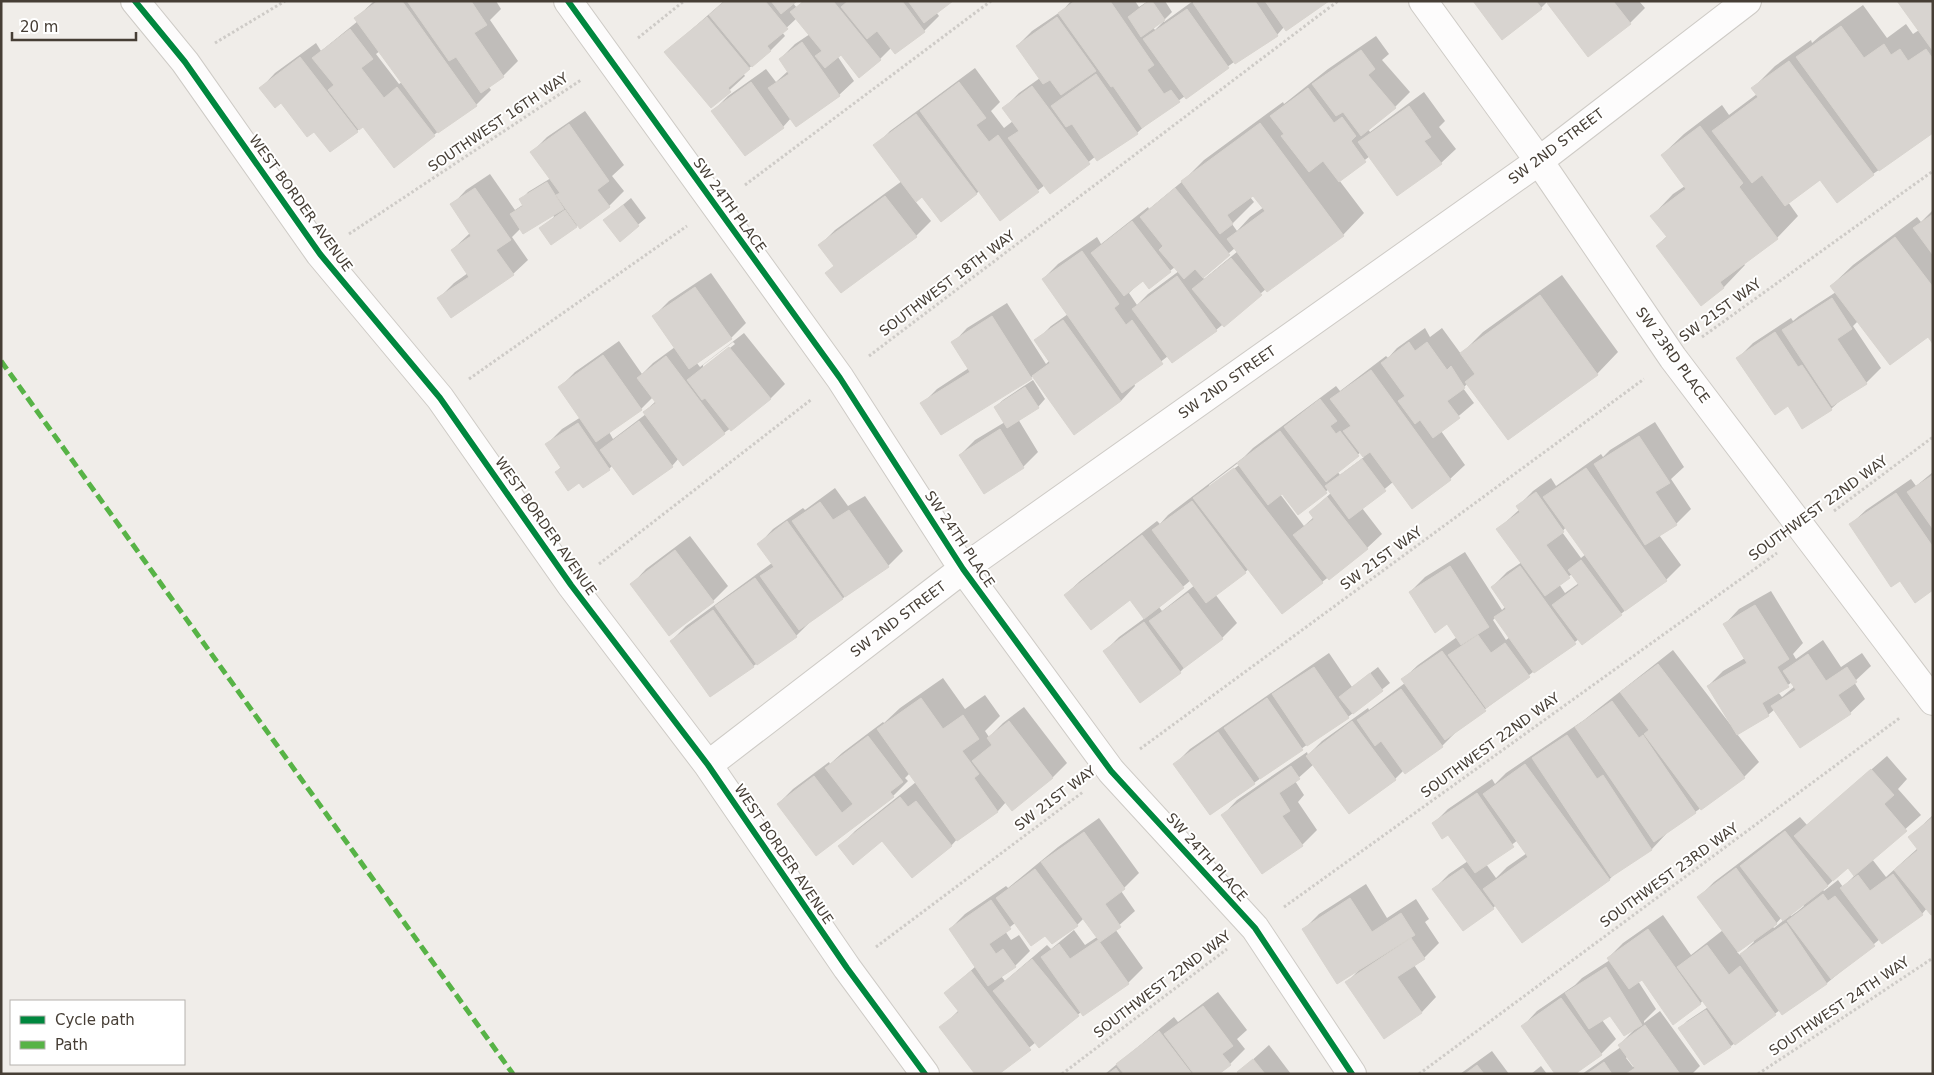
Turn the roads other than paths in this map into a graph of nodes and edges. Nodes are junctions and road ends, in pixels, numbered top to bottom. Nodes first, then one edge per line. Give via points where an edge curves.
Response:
1 (135, 1) edge
2 (568, 1) edge
3 (1423, 1) edge
4 (1747, 1) edge
5 (1539, 160) junction
6 (963, 569) junction
7 (1931, 698) edge
8 (708, 765) junction
9 (926, 1074) edge
10 (1352, 1074) edge

1 - 8 street, WEST BORDER AVENUE via 185,62 320,254 440,398 571,585
2 - 6 street, SW 24TH PLACE via 840,378
3 - 5 street, SW 23RD PLACE
4 - 5 street, SW 2ND STREET
5 - 6 street, SW 2ND STREET
5 - 7 street, SW 23RD PLACE via 1673,358
6 - 8 street, SW 2ND STREET
6 - 10 street, SW 24TH PLACE via 1111,771 1255,928
8 - 9 street, WEST BORDER AVENUE via 847,968

